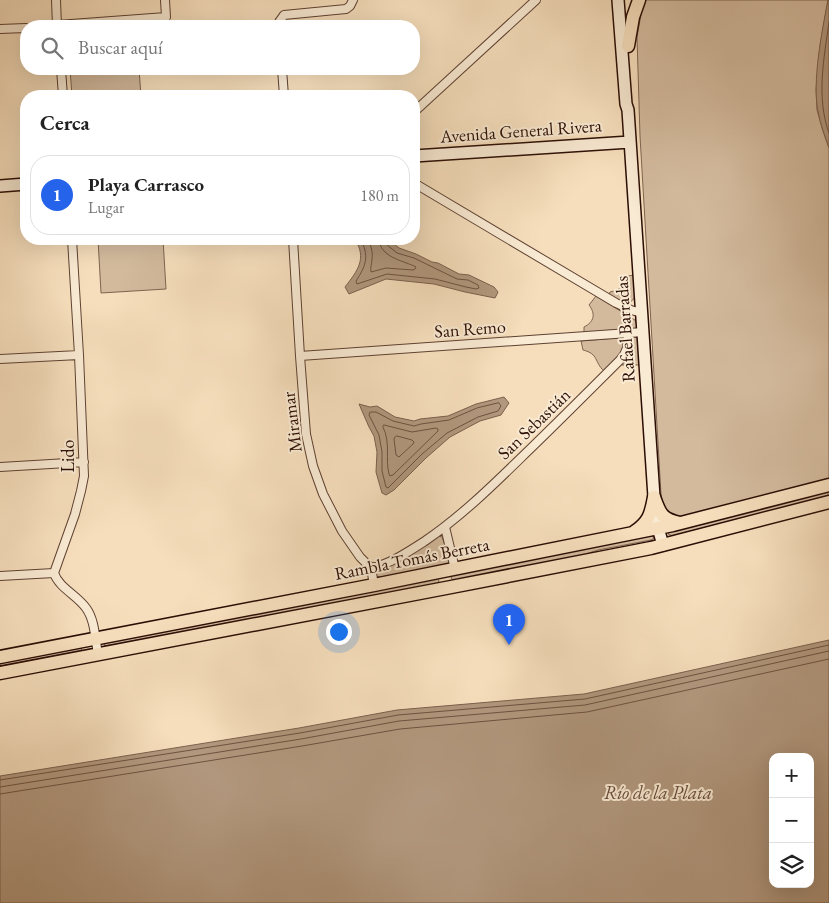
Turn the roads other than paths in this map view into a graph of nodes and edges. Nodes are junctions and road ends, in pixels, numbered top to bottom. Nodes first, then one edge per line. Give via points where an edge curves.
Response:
1 (56, 0) edge
2 (165, 0) edge
3 (353, 0) edge
4 (536, 0) edge
5 (618, 0) edge
6 (624, 0) edge
7 (639, 0) edge
8 (57, 20) edge
9 (130, 20) edge
10 (280, 20) edge
11 (20, 28) edge
12 (0, 30) edge
13 (628, 46) junction
14 (61, 75) edge
15 (282, 75) edge
16 (63, 90) edge
17 (284, 90) edge
18 (420, 106) edge
19 (628, 110) junction
20 (630, 142) junction
21 (420, 156) edge
22 (20, 184) edge
23 (0, 186) edge
24 (420, 187) edge
25 (72, 245) edge
26 (293, 245) edge
27 (642, 313) junction
28 (643, 332) junction
29 (628, 333) junction
30 (79, 355) junction
31 (300, 356) junction
32 (0, 360) edge
33 (84, 462) junction
34 (0, 467) edge
35 (829, 485) edge
36 (654, 497) junction
37 (829, 502) edge
38 (682, 523) junction
39 (445, 527) junction
40 (658, 528) junction
41 (631, 534) junction
42 (663, 544) junction
43 (581, 562) junction
44 (371, 568) junction
45 (449, 570) junction
46 (54, 572) junction
47 (0, 576) edge
48 (374, 585) junction
49 (446, 588) junction
50 (95, 638) junction
51 (98, 654) junction
52 (0, 656) edge
53 (0, 673) edge

1 - 8 street
2 - 9 street via 166,17
3 - 10 street via 346,9 284,15
4 - 18 street
5 - 19 main road, Rafael Barradas
6 - 13 main road, Rafael Barradas
7 - 13 main road
11 - 12 street
13 - 19 main road, Rafael Barradas via 631,104
14 - 16 street
15 - 17 street
19 - 20 main road, Rafael Barradas
20 - 21 main road, Avenida General Rivera
20 - 27 main road, Rafael Barradas
22 - 23 main road
24 - 27 street via 616,303
25 - 30 street, Lido
26 - 31 street, Miramar
27 - 28 main road, Rafael Barradas
28 - 29 street, San Remo
28 - 36 main road, Rafael Barradas
29 - 31 street, San Remo
29 - 39 street, San Sebastián via 626,354
30 - 32 street
30 - 33 street, Lido
31 - 44 street, Miramar via 306,434 318,484 342,531
33 - 34 street
33 - 46 street, Lido via 77,506
35 - 38 main road, Rambla Tomás Berreta
36 - 38 main road via 663,517
36 - 40 main road, Rafael Barradas
36 - 41 main road via 647,521
37 - 42 main road, Rambla Tomás Berreta
38 - 40 main road, Rambla Tomás Berreta
39 - 44 street, San Sebastián via 415,548
39 - 45 street
40 - 41 main road, Rambla Tomás Berreta
40 - 42 main road, Rafael Barradas
40 - 43 main road via 653,541 602,552
41 - 45 main road, Rambla Tomás Berreta
42 - 43 main road, Rambla Tomás Berreta
43 - 49 main road, Rambla Tomás Berreta
44 - 48 street
45 - 48 main road, Rambla Tomás Berreta
45 - 49 main road
46 - 47 street
46 - 50 street via 62,585 86,606
48 - 50 main road, Rambla Tomás Berreta
49 - 51 main road, Rambla Tomás Berreta
50 - 51 street
50 - 52 main road, Rambla Tomás Berreta
51 - 53 main road, Rambla Tomás Berreta

